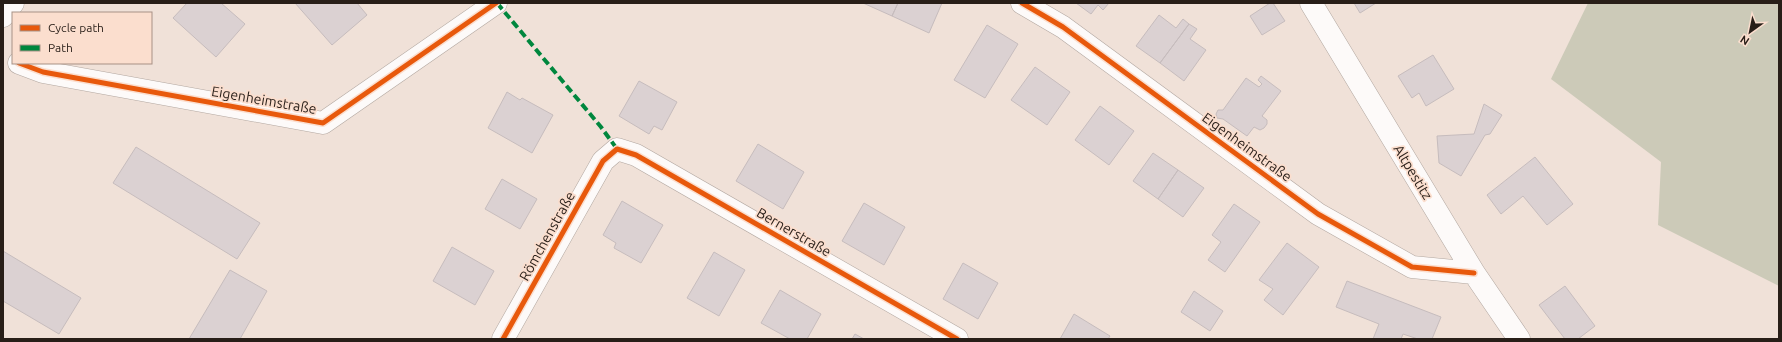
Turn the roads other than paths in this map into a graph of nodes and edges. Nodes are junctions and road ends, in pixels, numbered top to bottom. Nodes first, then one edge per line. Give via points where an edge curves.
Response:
1 (13, 3) edge
2 (496, 3) edge
3 (1022, 3) edge
4 (1311, 3) edge
5 (3, 16) edge
6 (22, 64) edge
7 (617, 149) joint
8 (1474, 273) junction
9 (503, 339) edge
10 (957, 339) edge
11 (1519, 339) edge

1 - 5 street
2 - 6 street, Eigenheimstraße via 323,123 43,72
3 - 8 street, Eigenheimstraße via 1064,27 1318,214 1412,267
4 - 8 street, Altpestitz
7 - 9 street, Römchenstraße via 603,160
7 - 10 street, Bernerstraße via 636,155
8 - 11 street, Altpestitz

